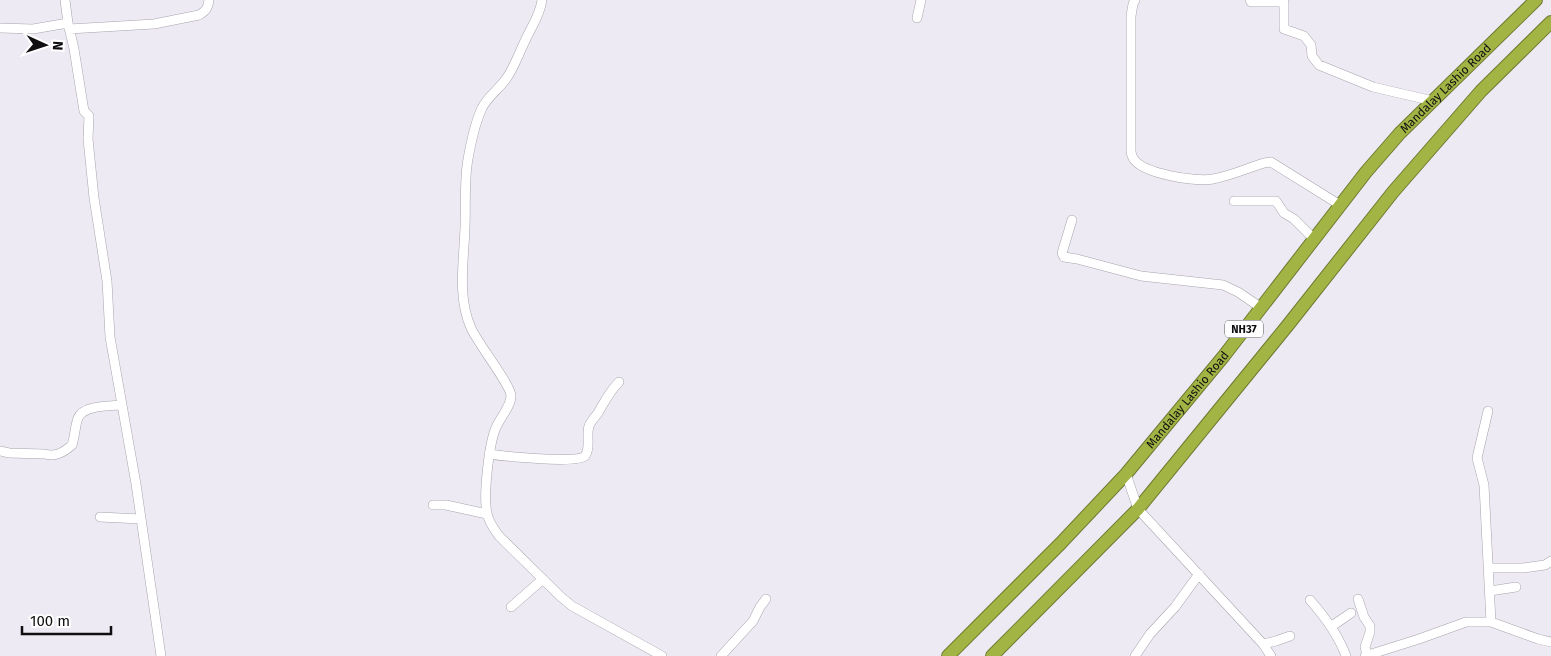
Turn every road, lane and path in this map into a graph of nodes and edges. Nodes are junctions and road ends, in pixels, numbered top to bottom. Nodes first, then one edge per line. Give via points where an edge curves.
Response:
1 (65, 0) edge
2 (209, 0) edge
3 (542, 0) edge
4 (921, 0) edge
5 (1135, 0) edge
6 (1250, 0) edge
7 (1536, 0) edge
8 (917, 18) dead end
9 (1551, 22) edge
10 (68, 26) junction
11 (0, 28) edge
12 (1432, 101) junction
13 (1234, 201) dead end
14 (1340, 205) junction
15 (1072, 220) dead end
16 (1314, 239) junction
17 (1260, 307) junction
18 (619, 382) dead end
19 (122, 405) junction
20 (1488, 411) dead end
21 (0, 451) edge
22 (489, 454) junction
23 (1126, 474) junction
24 (433, 505) dead end
25 (1138, 509) junction
26 (487, 514) junction
27 (100, 517) dead end
28 (141, 520) junction
29 (1551, 561) edge
30 (1489, 568) junction
31 (1199, 574) junction
32 (543, 579) junction
33 (1516, 587) dead end
34 (1490, 591) junction
35 (766, 599) dead end
36 (1358, 599) dead end
37 (1310, 600) dead end
38 (510, 607) dead end
39 (1351, 613) dead end
40 (1491, 622) junction
41 (1332, 626) junction
42 (1290, 636) dead end
43 (1551, 642) edge
44 (1263, 644) junction
45 (161, 656) edge
46 (662, 656) edge
47 (721, 656) edge
48 (948, 656) edge
49 (992, 656) edge
50 (1136, 656) edge
51 (1271, 656) edge
52 (1346, 656) edge
53 (1366, 656) edge

1 - 10 street
2 - 10 street via 208,7 199,15 154,24
3 - 22 street via 537,20 508,76 481,109 468,160 463,279 465,311 484,352 509,388 511,398 495,428
4 - 8 street
5 - 14 street via 1131,16 1133,159 1154,171 1205,180 1271,162
6 - 12 street via 1284,2 1284,29 1304,36 1319,65 1373,87
7 - 12 highway, Mandalay Lashio Road / NH37
9 - 25 highway, NH37 via 1481,91 1393,192
10 - 11 street
10 - 19 street via 84,111 89,116 94,198 107,281 110,337
12 - 14 highway, Mandalay Lashio Road / NH37 via 1400,133
13 - 16 street via 1276,201 1284,213
14 - 16 highway, Mandalay Lashio Road / NH37
15 - 17 street via 1062,253 1064,257 1141,276 1223,285
16 - 17 highway, Mandalay Lashio Road / NH37
17 - 23 highway, Mandalay Lashio Road / NH37
18 - 22 street via 590,424 587,451 582,458 568,460
19 - 21 street via 84,410 77,419 72,445 60,454
19 - 28 street
20 - 30 street via 1477,458 1484,485
22 - 26 street
23 - 25 street
23 - 48 highway, Mandalay Lashio Road / NH37
24 - 26 street
25 - 31 street
25 - 49 highway, NH37
26 - 32 street via 499,536
27 - 28 street
28 - 45 street
29 - 30 street via 1523,568
30 - 34 street
31 - 44 street
31 - 50 street
32 - 38 street
32 - 46 street via 572,606
33 - 34 street
34 - 40 street
35 - 47 street via 753,622
36 - 53 street via 1370,626
37 - 41 street
39 - 41 street
40 - 43 street
40 - 53 street via 1466,622
41 - 52 street
42 - 44 street
44 - 51 street

